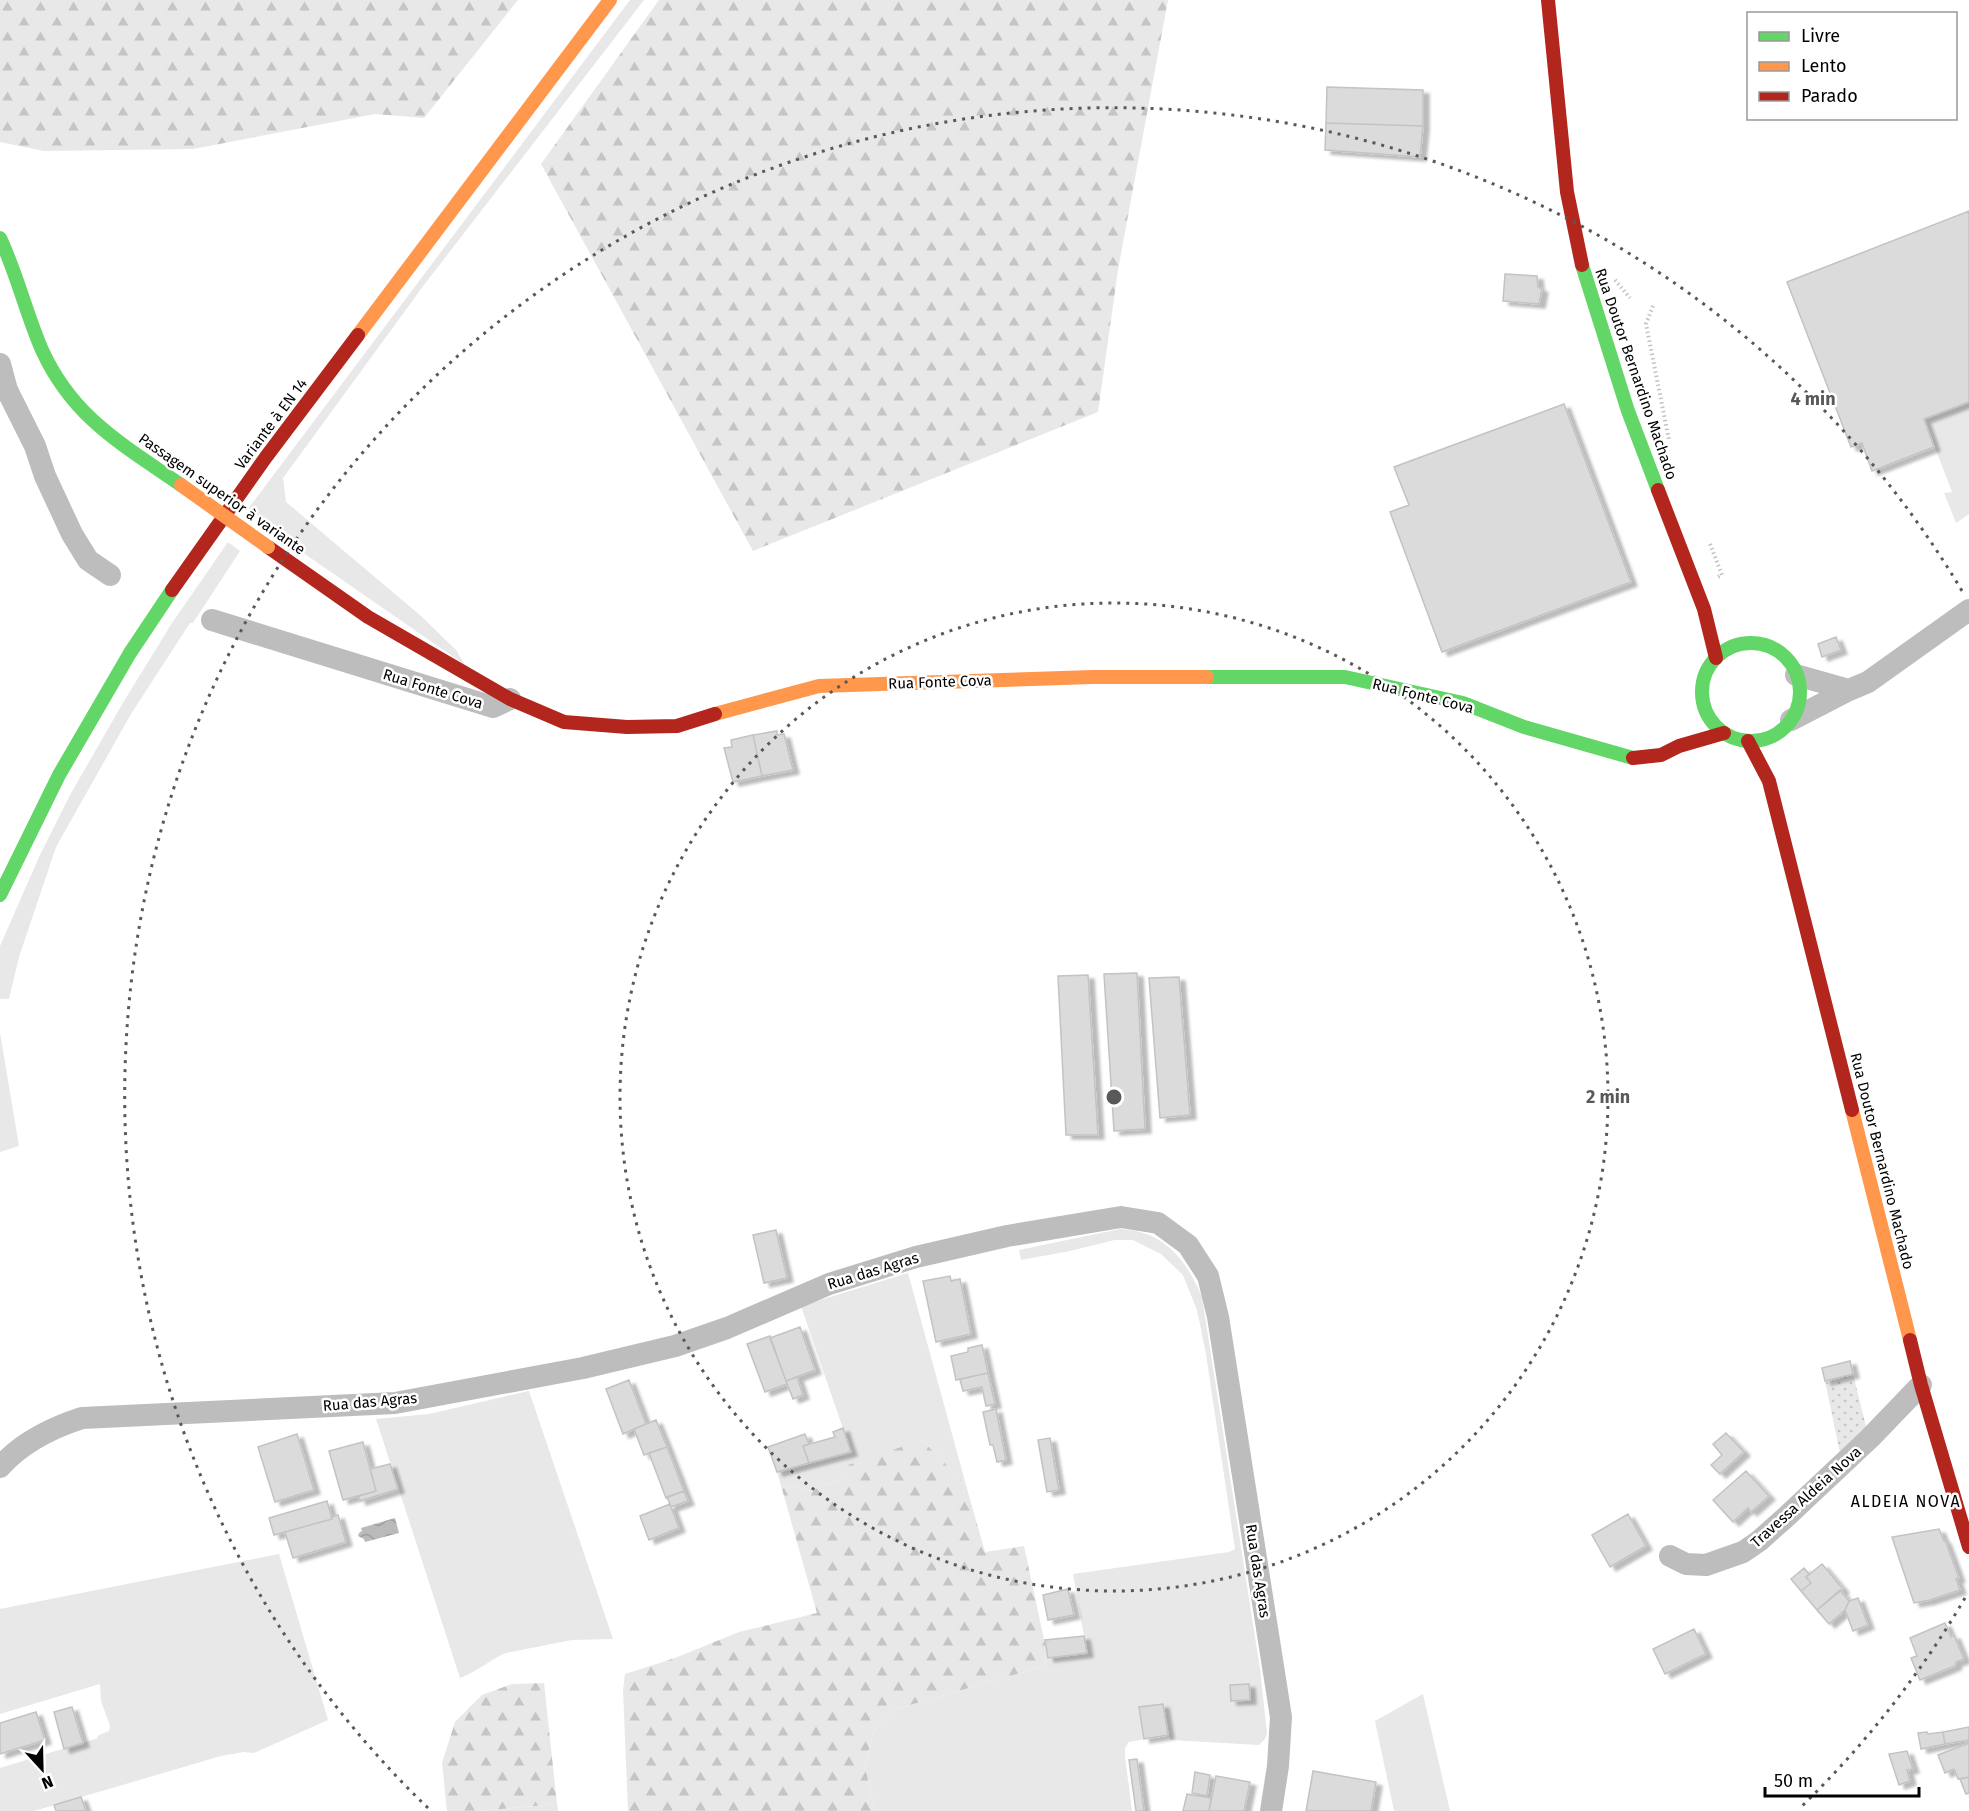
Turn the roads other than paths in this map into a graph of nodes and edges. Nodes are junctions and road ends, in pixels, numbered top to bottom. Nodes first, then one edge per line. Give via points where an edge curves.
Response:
1 (610, 0) edge
2 (1548, 0) edge
3 (0, 238) edge
4 (0, 364) edge
5 (110, 575) dead end
6 (1704, 609) junction
7 (1969, 610) edge
8 (212, 620) dead end
9 (1746, 644) junction
10 (1716, 658) junction
11 (1797, 675) junction
12 (1849, 690) junction
13 (510, 699) junction
14 (1698, 717) junction
15 (1786, 726) junction
16 (1724, 733) junction
17 (1748, 741) junction
18 (1679, 746) junction
19 (1769, 781) junction
20 (0, 895) edge
21 (1921, 1386) junction
22 (0, 1467) edge
23 (1969, 1547) edge
24 (1670, 1556) dead end
25 (1271, 1811) edge

1 - 20 main road, Variante à EN 14 via 266,457 185,571 93,715
2 - 6 main road, Rua Doutor Bernardino Machado via 1567,192 1584,275 1628,411
3 - 13 main road, Passagem superior à variante, bridge via 53,373 86,416 368,617
4 - 5 street via 7,390 72,534 88,560
6 - 9 main road, Rua Doutor Bernardino Machado
6 - 10 main road, Rua Doutor Bernardino Machado
7 - 12 street via 1868,682
8 - 13 street, Rua Fonte Cova via 493,707
9 - 10 main road via 1730,648
9 - 11 main road via 1777,651
10 - 14 main road via 1703,681
11 - 12 street
11 - 15 main road via 1798,706
12 - 15 street
13 - 18 main road, Rua Fonte Cova via 564,722 677,726 819,686 1094,677 1344,677 1463,703 1524,727 1631,758 1661,755
14 - 16 main road via 1712,722
14 - 18 main road
15 - 17 main road via 1759,740
15 - 19 main road, Rua Doutor Bernardino Machado
16 - 17 main road
16 - 18 main road, Rua Fonte Cova
17 - 19 main road, Rua Doutor Bernardino Machado
19 - 21 main road, Rua Doutor Bernardino Machado
21 - 23 main road, Rua Doutor Bernardino Machado
21 - 24 street, Travessa Aldeia Nova via 1777,1525 1743,1552 1706,1565 1686,1564
22 - 25 street, Rua das Agras via 42,1433 82,1418 395,1403 583,1368 675,1346 829,1284 928,1254 1121,1217 1158,1223 1188,1245 1208,1276 1218,1317 1281,1717

